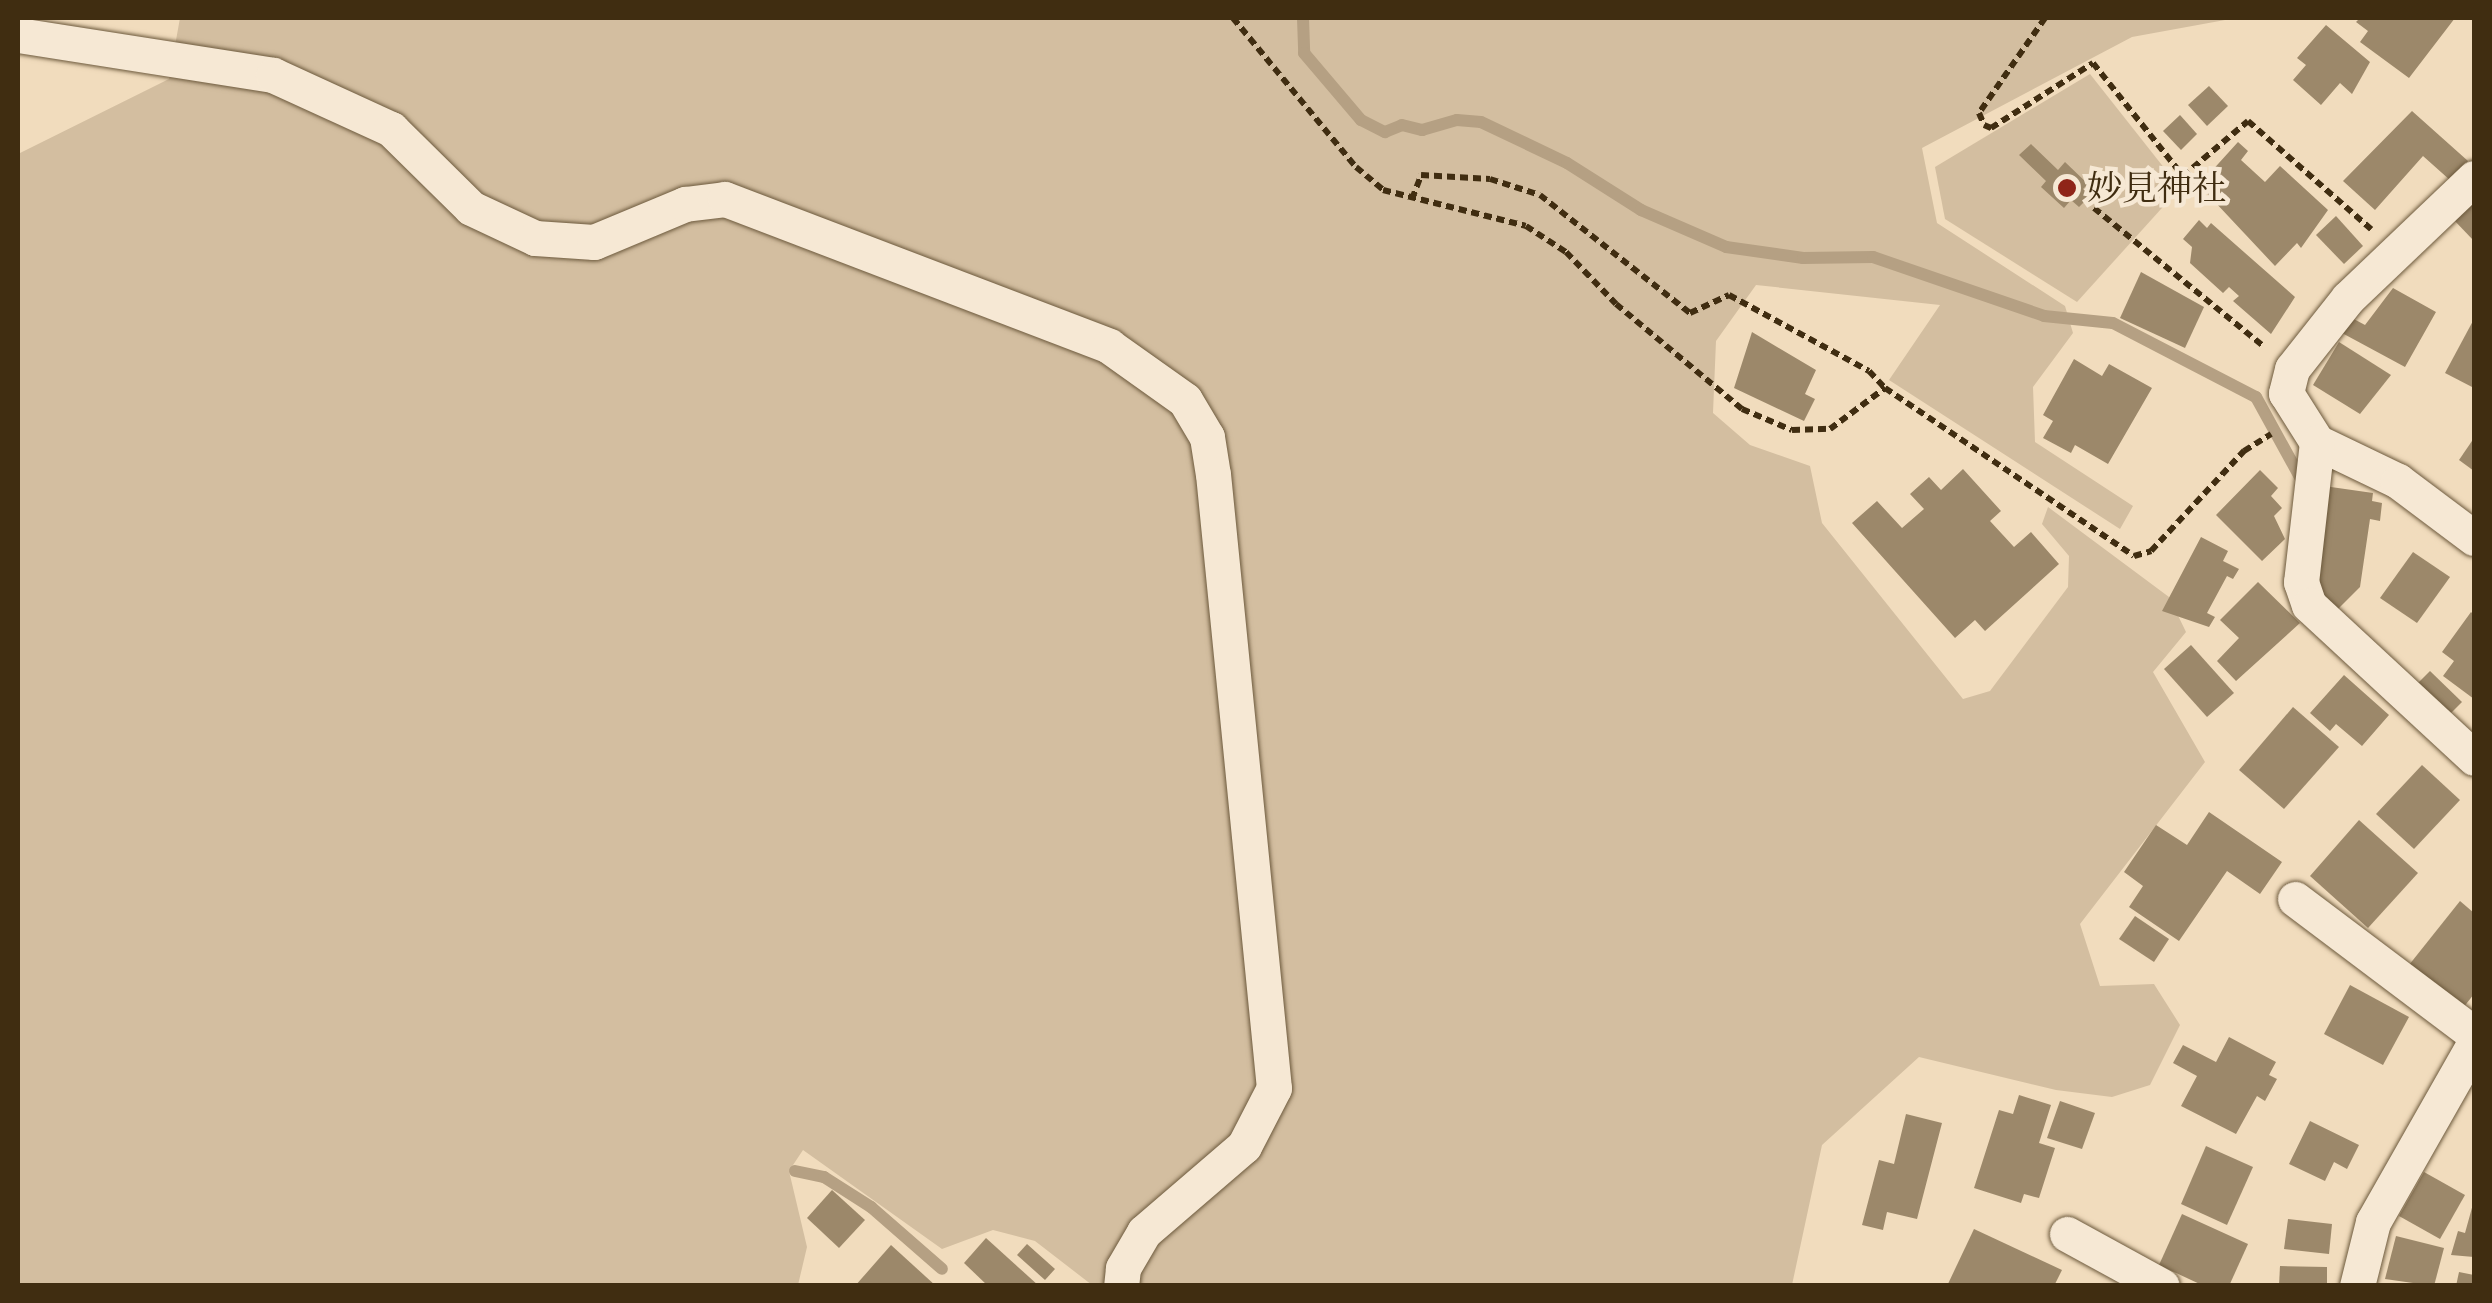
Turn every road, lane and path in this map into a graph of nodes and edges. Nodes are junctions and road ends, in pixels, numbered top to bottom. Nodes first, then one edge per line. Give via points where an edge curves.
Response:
1 (1233, 18) edge
2 (2044, 18) edge
3 (18, 35) edge
4 (2474, 178) edge
5 (1412, 199) junction
6 (2094, 208) dead end
7 (2395, 250) junction
8 (2292, 370) junction
9 (1885, 388) junction
10 (2270, 434) dead end
11 (2318, 442) junction
12 (2474, 538) edge
13 (2474, 758) edge
14 (2295, 899) dead end
15 (2474, 1034) edge
16 (2474, 1044) edge
17 (2066, 1234) dead end
18 (1122, 1286) edge
19 (2162, 1286) edge
20 (2357, 1286) edge

1 - 5 path via 1356,167 1384,190
2 - 7 path via 1979,113 1984,126 1991,128 2093,63 2183,176 2248,121
3 - 18 street via 273,75 391,129 472,208 534,238 594,242 685,204 725,199 1110,346 1186,400 1207,437 1213,474 1274,1088 1244,1146 1144,1232 1123,1268
4 - 7 street
5 - 9 path via 1526,226 1566,252 1616,304 1742,409 1792,430 1830,429
5 - 9 path via 1422,175 1490,179 1540,195 1690,314 1729,295 1870,371
6 - 8 path
7 - 8 street
8 - 11 street via 2286,393
9 - 10 path via 2134,556 2151,552 2244,450
11 - 12 street via 2398,480
11 - 13 street via 2300,582 2310,606
14 - 15 street
16 - 20 street via 2372,1222
17 - 19 street

